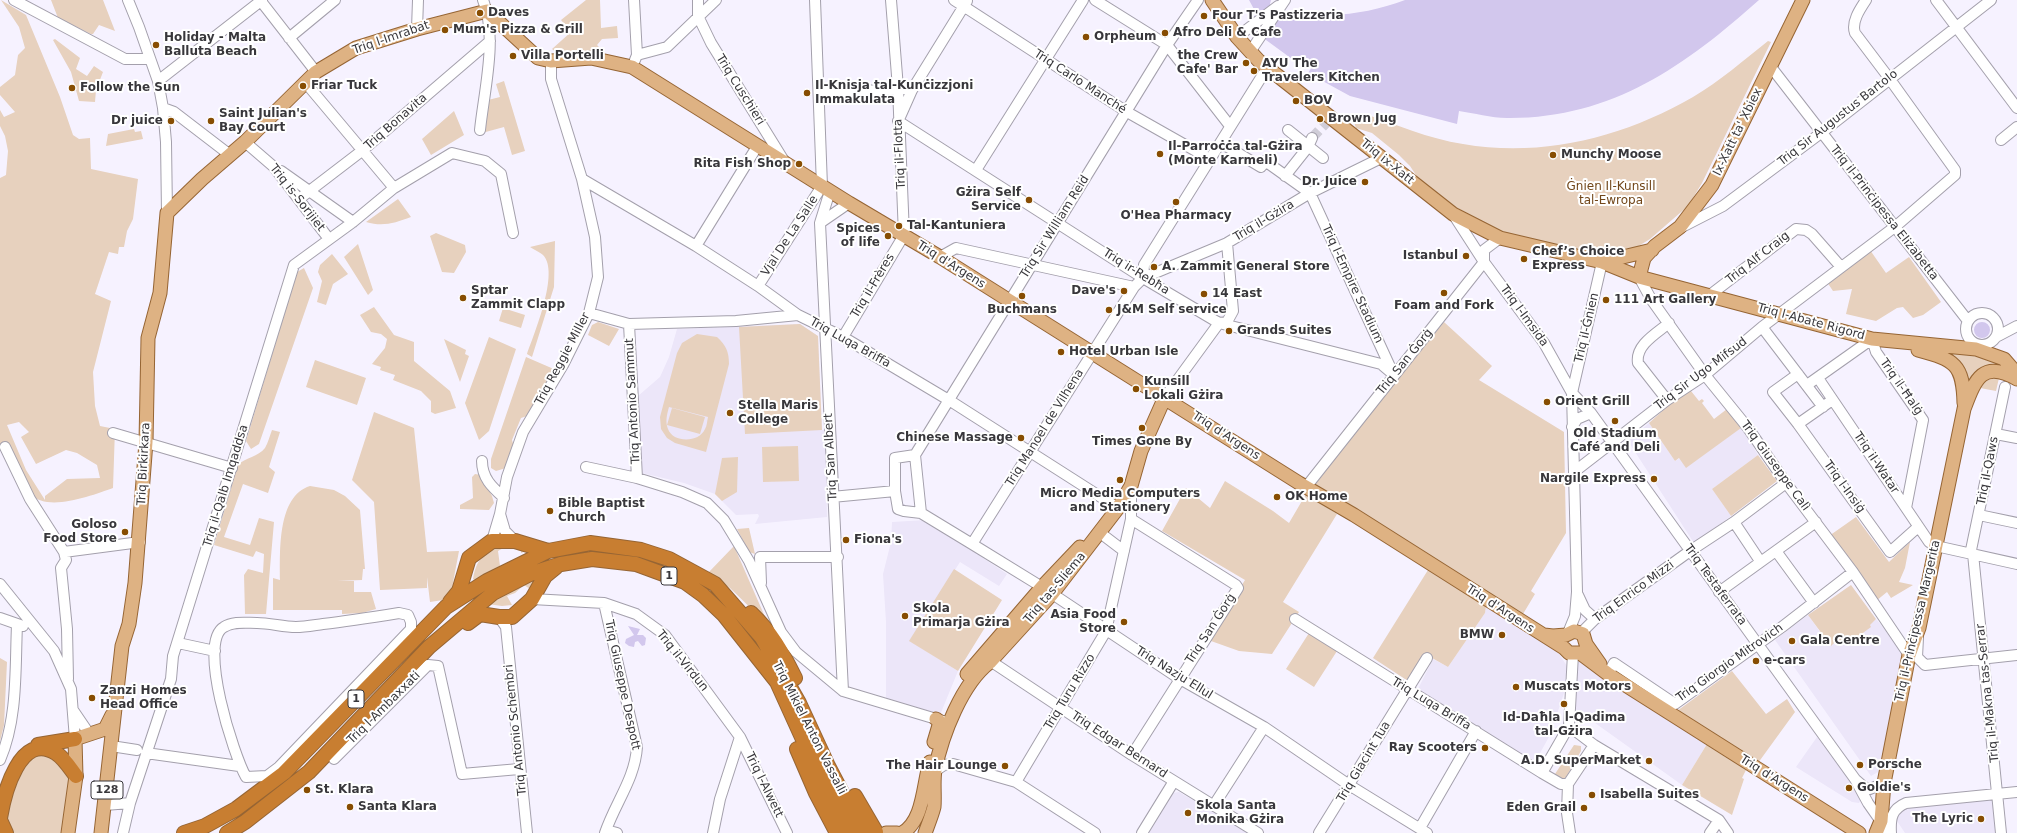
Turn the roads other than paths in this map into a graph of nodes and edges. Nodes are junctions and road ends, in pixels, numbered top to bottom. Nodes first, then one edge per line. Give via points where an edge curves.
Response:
1 (14, 0) edge
2 (261, 0) edge
3 (335, 0) edge
4 (418, 0) edge
5 (634, 0) edge
6 (698, 0) edge
7 (716, 0) edge
8 (815, 0) edge
9 (891, 0) edge
10 (954, 0) edge
11 (1083, 0) edge
12 (1094, 0) edge
13 (1198, 0) edge
14 (1212, 0) edge
15 (1803, 0) edge
16 (1866, 0) edge
17 (1936, 0) edge
18 (1991, 0) edge
19 (132, 1) edge
20 (1285, 1) edge
21 (966, 3) edge
22 (485, 6) edge
23 (698, 16) junction
24 (1956, 26) junction
25 (417, 29) junction
26 (1237, 37) junction
27 (289, 38) junction
28 (490, 41) junction
29 (1167, 45) junction
30 (1250, 52) junction
31 (149, 60) junction
32 (551, 61) junction
33 (634, 61) junction
34 (1046, 61) junction
35 (1771, 67) junction
36 (1267, 68) junction
37 (316, 72) junction
38 (1889, 78) junction
39 (158, 81) junction
40 (305, 82) junction
41 (898, 88) junction
42 (912, 90) junction
43 (819, 93) junction
44 (163, 108) junction
45 (2017, 108) edge
46 (1127, 112) junction
47 (898, 121) junction
48 (1230, 126) junction
49 (2017, 127) edge
50 (480, 130) dead end
51 (1288, 130) dead end
52 (1821, 133) junction
53 (2001, 140) dead end
54 (245, 142) junction
55 (1221, 143) junction
56 (1310, 143) junction
57 (758, 145) junction
58 (363, 150) junction
59 (230, 155) junction
60 (1323, 158) dead end
61 (1381, 158) junction
62 (1210, 159) junction
63 (785, 162) junction
64 (274, 167) junction
65 (976, 170) junction
66 (1285, 176) junction
67 (582, 179) junction
68 (394, 188) junction
69 (310, 190) junction
70 (823, 191) junction
71 (1310, 193) junction
72 (299, 199) junction
73 (849, 203) junction
74 (167, 213) junction
75 (1453, 214) junction
76 (353, 222) junction
77 (820, 223) junction
78 (1058, 223) junction
79 (1896, 226) junction
80 (1680, 227) junction
81 (513, 233) dead end
82 (904, 236) junction
83 (1500, 238) junction
84 (329, 239) junction
85 (1227, 242) junction
86 (696, 246) junction
87 (1652, 250) junction
88 (940, 257) junction
89 (1484, 262) junction
90 (1602, 262) junction
91 (1031, 265) junction
92 (1841, 267) junction
93 (1639, 277) junction
94 (1144, 278) junction
95 (758, 286) junction
96 (1134, 287) junction
97 (1710, 296) junction
98 (1009, 301) junction
99 (589, 312) junction
100 (1781, 313) junction
101 (798, 315) junction
102 (1968, 321) junction
103 (1219, 323) junction
104 (1669, 323) junction
105 (629, 324) junction
106 (1998, 324) junction
107 (2017, 326) edge
108 (1762, 327) junction
109 (825, 329) junction
110 (1966, 334) junction
111 (843, 337) junction
112 (1996, 338) junction
113 (1872, 339) junction
114 (1955, 348) junction
115 (1093, 352) junction
116 (2004, 359) junction
117 (1798, 374) junction
118 (2017, 374) edge
119 (1394, 375) junction
120 (1705, 375) junction
121 (1818, 378) junction
122 (2017, 379) edge
123 (1807, 386) junction
124 (2005, 387) dead end
125 (1572, 393) junction
126 (1165, 397) junction
127 (1833, 399) junction
128 (1668, 400) junction
129 (949, 401) junction
130 (1824, 407) junction
131 (1964, 409) junction
132 (1591, 413) junction
133 (1798, 424) junction
134 (1572, 427) junction
135 (113, 433) dead end
136 (1996, 434) junction
137 (2017, 438) edge
138 (146, 442) junction
139 (1612, 443) junction
140 (5, 447) dead end
141 (1029, 451) junction
142 (915, 455) junction
143 (482, 461) dead end
144 (586, 467) dead end
145 (232, 468) junction
146 (1574, 472) junction
147 (637, 478) junction
148 (1786, 483) junction
149 (1131, 486) junction
150 (1306, 486) junction
151 (895, 491) junction
152 (832, 497) junction
153 (504, 498) junction
154 (1118, 508) junction
155 (1906, 508) junction
156 (921, 513) junction
157 (500, 514) junction
158 (1979, 515) junction
159 (1131, 519) junction
160 (1734, 522) junction
161 (1816, 522) junction
162 (2017, 523) edge
163 (1918, 527) junction
164 (1098, 532) junction
165 (492, 541) junction
166 (515, 541) junction
167 (140, 542) junction
168 (972, 544) junction
169 (1936, 546) junction
170 (548, 551) junction
171 (1124, 551) junction
172 (1690, 551) junction
173 (1776, 551) junction
174 (64, 552) junction
175 (1973, 554) junction
176 (838, 557) junction
177 (1760, 561) junction
178 (561, 564) junction
179 (2017, 564) edge
180 (1854, 572) junction
181 (0, 584) edge
182 (715, 584) junction
183 (761, 591) junction
184 (1047, 591) junction
185 (1577, 592) junction
186 (1718, 592) junction
187 (535, 594) junction
188 (604, 603) junction
189 (1814, 603) junction
190 (446, 607) junction
191 (0, 618) edge
192 (1295, 619) dead end
193 (1595, 619) junction
194 (506, 620) junction
195 (17, 624) junction
196 (1919, 628) junction
197 (37, 631) junction
198 (1106, 631) junction
199 (1540, 634) junction
200 (1567, 634) junction
201 (178, 643) junction
202 (1758, 644) junction
203 (1577, 646) junction
204 (429, 647) junction
205 (750, 649) junction
206 (215, 651) junction
207 (2017, 655) edge
208 (1909, 656) junction
209 (986, 658) junction
210 (1427, 658) dead end
211 (1984, 658) junction
212 (1608, 674) junction
213 (1180, 678) junction
214 (68, 679) junction
215 (1407, 690) junction
216 (843, 691) junction
217 (1061, 707) junction
218 (73, 710) junction
219 (113, 714) junction
220 (940, 720) junction
221 (1569, 726) junction
222 (1264, 727) junction
223 (1476, 731) junction
224 (90, 735) junction
225 (740, 737) junction
226 (75, 739) junction
227 (1594, 745) junction
228 (111, 746) junction
229 (141, 751) junction
230 (1132, 755) junction
231 (334, 759) dead end
232 (0, 760) edge
233 (240, 766) junction
234 (520, 769) junction
235 (282, 770) junction
236 (931, 771) junction
237 (1542, 773) junction
238 (76, 776) junction
239 (1855, 779) junction
240 (1174, 781) junction
241 (1016, 782) junction
242 (1884, 783) junction
243 (1568, 784) junction
244 (1349, 785) junction
245 (2017, 792) edge
246 (1998, 794) junction
247 (0, 800) edge
248 (130, 803) junction
249 (105, 805) junction
250 (1214, 805) junction
251 (0, 819) edge
252 (1719, 820) junction
253 (1878, 827) edge
254 (1424, 831) edge
255 (605, 832) edge
256 (6, 833) edge
257 (68, 833) edge
258 (101, 833) edge
259 (123, 833) edge
260 (184, 833) edge
261 (226, 833) edge
262 (527, 833) edge
263 (617, 833) edge
264 (713, 833) edge
265 (787, 833) edge
266 (837, 833) edge
267 (849, 833) edge
268 (876, 833) edge
269 (897, 833) edge
270 (902, 833) edge
271 (925, 833) edge
272 (1096, 833) edge
273 (1142, 833) edge
274 (1258, 833) edge
275 (1320, 833) edge
276 (1570, 833) edge
277 (1710, 833) edge
278 (1728, 833) edge
279 (1859, 833) edge
280 (1890, 833) edge
281 (2001, 833) edge

1 - 31 street via 126,59
2 - 27 street
2 - 39 street
3 - 27 street
4 - 25 street
5 - 33 street
6 - 23 street
7 - 23 street
8 - 43 street, Triq San Albert
9 - 41 street, Triq il-Flotta
10 - 21 street, Triq Carlo Manché
11 - 34 street
12 - 29 street
13 - 29 street, Triq Sir William Reid
14 - 26 main road, Triq ix-Xatt
15 - 35 main road, Ix-Xatt ta' Xbiex
16 - 38 street via 1853,29
17 - 24 street
18 - 24 street, Triq Sir Augustus Bartolo
19 - 31 street
20 - 26 street
20 - 30 street
21 - 34 street, Triq Carlo Manché
21 - 42 street
22 - 25 main road, Triq l-Imrabat
22 - 28 street
22 - 32 main road via 538,58
23 - 33 street via 667,47
23 - 63 street, Triq Cuschieri via 711,43
24 - 38 street, Triq Sir Augustus Bartolo
24 - 45 street
25 - 37 main road, Triq l-Imrabat via 356,48
26 - 30 main road, Triq ix-Xatt
27 - 37 street
28 - 50 street
28 - 58 street, Triq Bonavita
29 - 46 street, Triq Sir William Reid
29 - 48 street
30 - 36 main road, Triq ix-Xatt
31 - 39 street
32 - 33 main road via 592,58
32 - 67 street, Triq Reggie Miller via 551,79
33 - 57 main road, Triq d'Argens
34 - 46 street, Triq Carlo Manché
34 - 65 street
35 - 52 street, Triq il-Prinċipessa Eliżabetta
35 - 80 main road, Ix-Xatt ta' Xbiex via 1712,185
36 - 48 street
36 - 61 main road, Triq ix-Xatt via 1329,120
37 - 40 main road, Triq l-Imrabat
38 - 52 street, Triq Sir Augustus Bartolo
38 - 79 street, Triq Sir Ugo Mifsud via 1955,170 1952,178
39 - 44 street
40 - 54 main road, Triq l-Imrabat
40 - 58 street
41 - 42 street
41 - 43 street
41 - 47 street, Triq il-Flotta
42 - 47 street
43 - 70 street, Triq San Albert
44 - 59 street via 174,112
44 - 74 street
46 - 62 street, Triq Carlo Manché
46 - 78 street, Triq Sir William Reid
47 - 65 street, Triq ir-Rebħa
47 - 82 street, Triq il-Flotta
48 - 55 street
49 - 53 street
51 - 56 street
52 - 79 street, Triq il-Prinċipessa Eliżabetta
52 - 80 street, Triq Sir Augustus Bartolo via 1723,206
54 - 59 main road, Triq l-Imrabat
54 - 64 street, Triq is-Sorijiet
55 - 62 street
55 - 66 street via 1261,167 1266,161
56 - 60 street
56 - 66 street
57 - 63 main road, Triq d'Argens
57 - 86 street
58 - 68 street
58 - 69 street, Triq Bonavita
59 - 74 main road, Triq l-Imrabat
61 - 71 street, Triq il-Gżira
61 - 75 main road, Triq ix-Xatt
62 - 94 street via 1144,265
63 - 70 main road, Triq d'Argens
64 - 69 street
64 - 72 street, Triq is-Sorijiet
65 - 78 street, Triq ir-Rebħa
66 - 71 street
67 - 86 street, Triq Luqa Briffa
67 - 99 street, Triq Reggie Miller via 595,237 598,278
68 - 76 street, Triq il-Qalb Imqaddsa
68 - 81 street, Triq il-Qalb Imqaddsa via 452,153 485,161 501,174
69 - 72 street, Triq Bonavita
69 - 76 street
70 - 73 main road, Triq d'Argens
70 - 77 street, Triq San Albert
70 - 77 street, Triq San Albert via 813,207
70 - 95 street, Vjal De La Salle
71 - 85 street, Triq il-Gżira
71 - 119 street, Triq l-Empire Stadium
72 - 84 street, Triq is-Sorijiet
73 - 77 street
73 - 82 main road, Triq d'Argens
74 - 138 main road, Triq Birkirkara / 128 via 160,293 148,338
75 - 83 main road, Triq ix-Xatt
75 - 89 street, Triq l-Imsida
76 - 84 street, Triq il-Qalb Imqaddsa
77 - 109 street, Triq San Albert
78 - 91 street, Triq Sir William Reid
78 - 94 street, Triq ir-Rebħa
79 - 92 street, Triq Sir Ugo Mifsud
79 - 102 street, Triq il-Prinċipessa Eliżabetta
80 - 87 main road, Ix-Xatt ta' Xbiex
82 - 88 main road, Triq d'Argens
82 - 111 street, Triq il-Frères
83 - 89 street, Triq San Ġorġ via 1484,250
83 - 90 main road, Triq ix-Xatt
84 - 145 street, Triq il-Qalb Imqaddsa via 294,265
85 - 94 street, Triq il-Gżira
85 - 103 street, Triq tas-Sliema via 1233,311 1226,322
86 - 95 street, Triq Luqa Briffa
87 - 90 main road, Ix-Xatt ta' Xbiex
87 - 93 main road, Ix-Xatt ta' Xbiex via 1644,258
88 - 91 street via 956,248
88 - 98 main road, Triq d'Argens
89 - 119 street, Triq San Ġorġ
89 - 125 street, Triq l-Imsida via 1544,343
90 - 93 main road, Triq l-Abate Rigord
90 - 125 street, Triq il-Ġnien
91 - 96 street
91 - 98 street, Triq Sir William Reid
92 - 97 street, Triq Alf Craig via 1812,234 1806,230 1796,229
92 - 100 street, Triq Sir Ugo Mifsud
93 - 97 main road, Triq l-Abate Rigord
93 - 104 street, Triq Giuseppe Calì
94 - 96 street, Triq Manoel de Vilhena
94 - 103 street, Triq ir-Rebħa
95 - 101 street, Triq Luqa Briffa
96 - 115 street, Triq Manoel de Vilhena
97 - 100 main road, Triq l-Abate Rigord
98 - 115 main road, Triq d'Argens
98 - 129 street, Triq Sir William Reid
99 - 105 street
99 - 153 street, Triq Reggie Miller via 563,365 523,432 507,477
100 - 108 street, Triq Sir Ugo Mifsud
100 - 113 main road, Triq l-Abate Rigord
101 - 105 street via 736,321
101 - 109 street, Triq Luqa Briffa
102 - 106 street via 1976,314 1986,313
102 - 110 street
103 - 119 street, Triq ir-Rebħa via 1381,364
103 - 126 street, Triq tas-Sliema
104 - 120 street, Triq Giuseppe Calì
104 - 128 street via 1640,348 1638,360
105 - 147 street, Triq Antonio Sammut
106 - 107 street
106 - 112 street
107 - 112 street
108 - 117 street
108 - 120 street, Triq Sir Ugo Mifsud
109 - 111 street, Triq Luqa Briffa
109 - 152 street, Triq San Albert
110 - 112 street via 1972,342 1981,346 1991,344
110 - 114 street
111 - 129 street, Triq Luqa Briffa
112 - 116 street
113 - 114 main road, Triq l-Abate Rigord
113 - 121 street
113 - 131 main road, Triq il-Prinċipessa Margerita via 1935,354 1951,363 1961,373 1963,380
113 - 155 street, Triq il-Ħalġ via 1876,352 1923,420
114 - 116 main road, Triq l-Abate Rigord via 1976,349
115 - 126 main road, Triq d'Argens
115 - 141 street, Triq Manoel de Vilhena
116 - 118 main road, Triq l-Abate Rigord
117 - 123 street
117 - 133 street, Triq l-Insiġ via 1773,392
119 - 150 street, Triq San Ġorġ
120 - 128 street, Triq Sir Ugo Mifsud
120 - 148 street, Triq Giuseppe Calì via 1748,428
121 - 123 street
121 - 127 street, Triq iI-Watar
122 - 131 main road, Triq il-Prinċipessa Margerita via 1994,371 1982,375 1974,383
123 - 130 street
124 - 136 street, Triq il-Qaws
125 - 132 street, Triq Testaferrata
125 - 134 street, Triq l-Imsida
126 - 149 main road, Triq tas-Sliema via 1141,451
126 - 150 main road, Triq d'Argens
127 - 130 street
127 - 155 street, Triq iI-Watar
128 - 139 street, Triq Sir Ugo Mifsud
129 - 141 street, Triq Luqa Briffa
129 - 142 street, Triq Sir William Reid
130 - 133 street
131 - 169 main road, Triq il-Prinċipessa Margerita
132 - 134 street via 1577,419
132 - 139 street, Triq Testaferrata
133 - 163 street, Triq l-Insiġ via 1890,552
134 - 146 street, Triq l-Imsida
135 - 138 street
136 - 137 street
136 - 158 street, Triq il-Qaws
138 - 145 street
138 - 167 main road, Triq Birkirkara / 128
139 - 146 street, Triq Sir Ugo Mifsud
139 - 172 street, Triq Testaferrata
140 - 174 street via 30,499
141 - 154 street, Triq Luqa Briffa
141 - 168 street, Triq Manoel de Vilhena
142 - 151 street via 895,458
142 - 156 street
143 - 153 street via 482,470 487,482
144 - 147 street
145 - 201 street, Triq il-Qalb Imqaddsa
146 - 185 street, Triq l-Imsida
147 - 183 street via 682,492 714,508 749,561
148 - 160 street, Triq Enrico Mizzi
148 - 161 street, Triq Giuseppe Calì
149 - 154 main road, Triq tas-Sliema
149 - 159 street, Triq Turu Rizzo
150 - 199 main road, Triq d'Argens
151 - 152 street
151 - 156 street via 898,509
152 - 176 street, Triq San Albert
153 - 157 street, Triq Reggie Miller
154 - 164 main road, Triq tas-Sliema
155 - 163 street, Triq iI-Watar
156 - 168 street, Triq Nazju Ellul
157 - 165 street, Triq Reggie Miller
157 - 166 street via 505,531
158 - 162 street
158 - 175 street, Triq il-Qaws via 1971,550
159 - 171 street, Triq Turu Rizzo
159 - 213 street, Triq San Ġorġ via 1238,588
160 - 172 street, Triq Enrico Mizzi
160 - 177 street
161 - 173 street
161 - 180 street, Triq Giuseppe Calì
163 - 169 street, Triq iI-Watar via 1929,542
164 - 171 street
164 - 184 main road, Triq tas-Sliema via 1078,549
165 - 166 highway, 1
165 - 190 highway, 1 via 469,558 459,591
166 - 170 highway, 1
167 - 174 street
167 - 219 main road, Triq Birkirkara / 128
168 - 184 street, Triq Nazju Ellul
169 - 175 street
169 - 196 main road, Triq il-Prinċipessa Margerita
170 - 182 highway, Triq Mikiel Anton Vassalli / 1 via 590,543 617,545 669,560
170 - 190 highway, Triq Mikiel Anton Vassalli / 1 via 488,581
171 - 198 street, Triq Turu Rizzo
172 - 186 street, Triq Testaferrata
172 - 193 street, Triq Enrico Mizzi
173 - 177 street
173 - 189 street
174 - 214 street via 66,560 61,568 67,629
175 - 179 street
175 - 211 street, Triq il-Makna tas-Serrar
176 - 183 street via 760,557
176 - 216 street, Triq San Albert
177 - 186 street
178 - 187 highway, 1 via 545,576
178 - 204 highway, Triq Mikiel Anton Vassalli / 1 via 530,574 494,593
178 - 205 highway, Triq Mikiel Anton Vassalli / 1 via 592,560 636,564 685,582 724,615
180 - 189 street, Triq Giorgio Mitrovich
180 - 208 street, Triq Giuseppe Calì
181 - 197 street
182 - 268 highway, Triq Mikiel Anton Vassalli / 1 via 762,638 799,703 832,773
182 - 268 highway via 733,596 766,627 781,650 861,809
183 - 216 street via 781,632 796,652
184 - 198 street, Triq Nazju Ellul
184 - 209 main road, Triq tas-Sliema
185 - 193 street, Triq l-Imsida via 1585,610
185 - 200 street, Triq l-Imsida via 1575,616
186 - 202 street, Triq Testaferrata
187 - 188 street, Triq il-Virdun via 561,601
187 - 194 highway, 1
188 - 225 street, Triq il-Virdun via 636,614 665,635
188 - 255 street, Triq Giuseppe Despott via 637,747 632,776
189 - 202 street, Triq Giorgio Mitrovich
190 - 235 highway, Triq Mikiel Anton Vassalli / 1
191 - 195 street
192 - 215 street, Triq Luqa Briffa
193 - 203 street, Triq Enrico Mizzi
194 - 204 highway, 1 via 480,614 442,643
194 - 234 street, Triq Antonio Schembri
195 - 197 street
195 - 232 street via 11,722
196 - 208 main road, Triq il-Prinċipessa Margerita
196 - 211 street via 1917,657 1925,665
197 - 214 street via 54,651
198 - 213 street, Triq Nazju Ellul
198 - 217 street, Triq Turu Rizzo
199 - 200 main road, Triq d'Argens
199 - 203 main road, Triq d'Argens
200 - 203 main road via 1563,640
201 - 206 street
201 - 229 street, Triq il-Qalb Imqaddsa via 173,656 172,679
202 - 212 street, Triq Giorgio Mitrovich via 1675,704 1614,663
202 - 239 street, Triq Testaferrata
203 - 212 main road, Triq d'Argens
203 - 221 street
204 - 261 highway, Triq Mikiel Anton Vassalli / 1 via 309,772 245,822
205 - 266 highway
205 - 267 highway, Triq Mikiel Anton Vassalli / 1 via 777,682
206 - 233 street via 214,674
206 - 235 street via 217,636 222,628 229,624 265,623 297,627 408,615 411,629
207 - 211 street
208 - 242 main road, Triq il-Prinċipessa Margerita
209 - 217 street, Triq Edgar Bernard
209 - 220 main road, Triq tas-Sliema via 964,678
209 - 236 main road, Triq tas-Sliema via 950,723
210 - 215 street, Triq Giacint Tua
211 - 246 street, Triq il-Makna tas-Serrar
212 - 279 main road, Triq d'Argens
213 - 222 street, Triq Nazju Ellul
213 - 230 street, Triq San Ġorġ
214 - 218 street
215 - 223 street, Triq Luqa Briffa
215 - 244 street, Triq Giacint Tua
216 - 220 street
217 - 230 street, Triq Edgar Bernard
217 - 241 street, Triq Turu Rizzo
218 - 224 street
218 - 226 street
219 - 224 main road, Triq Birkirkara via 105,729
219 - 228 main road, Triq Birkirkara / 128
220 - 236 main road, Triq tas-Sliema
221 - 227 street
221 - 237 street
222 - 244 street, Triq Nazju Ellul
222 - 250 street
223 - 237 street, Triq Luqa Briffa
223 - 254 street
224 - 226 main road, Triq Birkirkara
224 - 228 main road
225 - 264 street via 720,799
225 - 265 street, Triq l-Alwett
226 - 238 main road, 128
226 - 247 highway via 39,744 26,749 13,765
227 - 243 street
227 - 252 street
228 - 229 street
228 - 249 main road, Triq Birkirkara / 128
229 - 233 street
229 - 248 street, Triq il-Qalb Imqaddsa
230 - 240 street, Triq Edgar Bernard
231 - 234 street, Triq l-Ambaxxati via 428,665 438,666 462,774
233 - 235 street via 246,777 267,776
234 - 262 street, Triq Antonio Schembri
235 - 260 highway, Triq Mikiel Anton Vassalli / 1 via 264,789 236,809 205,826
236 - 241 street via 953,764
236 - 270 main road, Triq tas-Sliema via 918,811 908,830
236 - 271 main road, Triq tas-Sliema via 934,808
237 - 243 street, Triq Luqa Briffa via 1561,784
238 - 251 highway via 56,752 40,748 29,752 16,767
238 - 257 main road, 128
239 - 242 street, Triq Testaferrata via 1870,789
239 - 253 street, Triq Testaferrata
240 - 250 street, Triq Edgar Bernard
240 - 273 street
241 - 272 street
242 - 253 main road, Triq il-Prinċipessa Margerita
243 - 276 street via 1567,813
244 - 254 street, Triq Nazju Ellul
244 - 275 street, Triq Giacint Tua
245 - 246 street
246 - 280 street via 1906,803 1897,807 1890,818
246 - 281 street, Triq il-Makna tas-Serrar
248 - 249 street
248 - 259 street, Triq il-Qalb Imqaddsa
249 - 258 main road, Triq Birkirkara / 128
250 - 274 street, Triq Edgar Bernard
251 - 256 highway
252 - 277 street
252 - 278 street
253 - 280 street, Triq Testaferrata
255 - 263 street
268 - 269 main road

